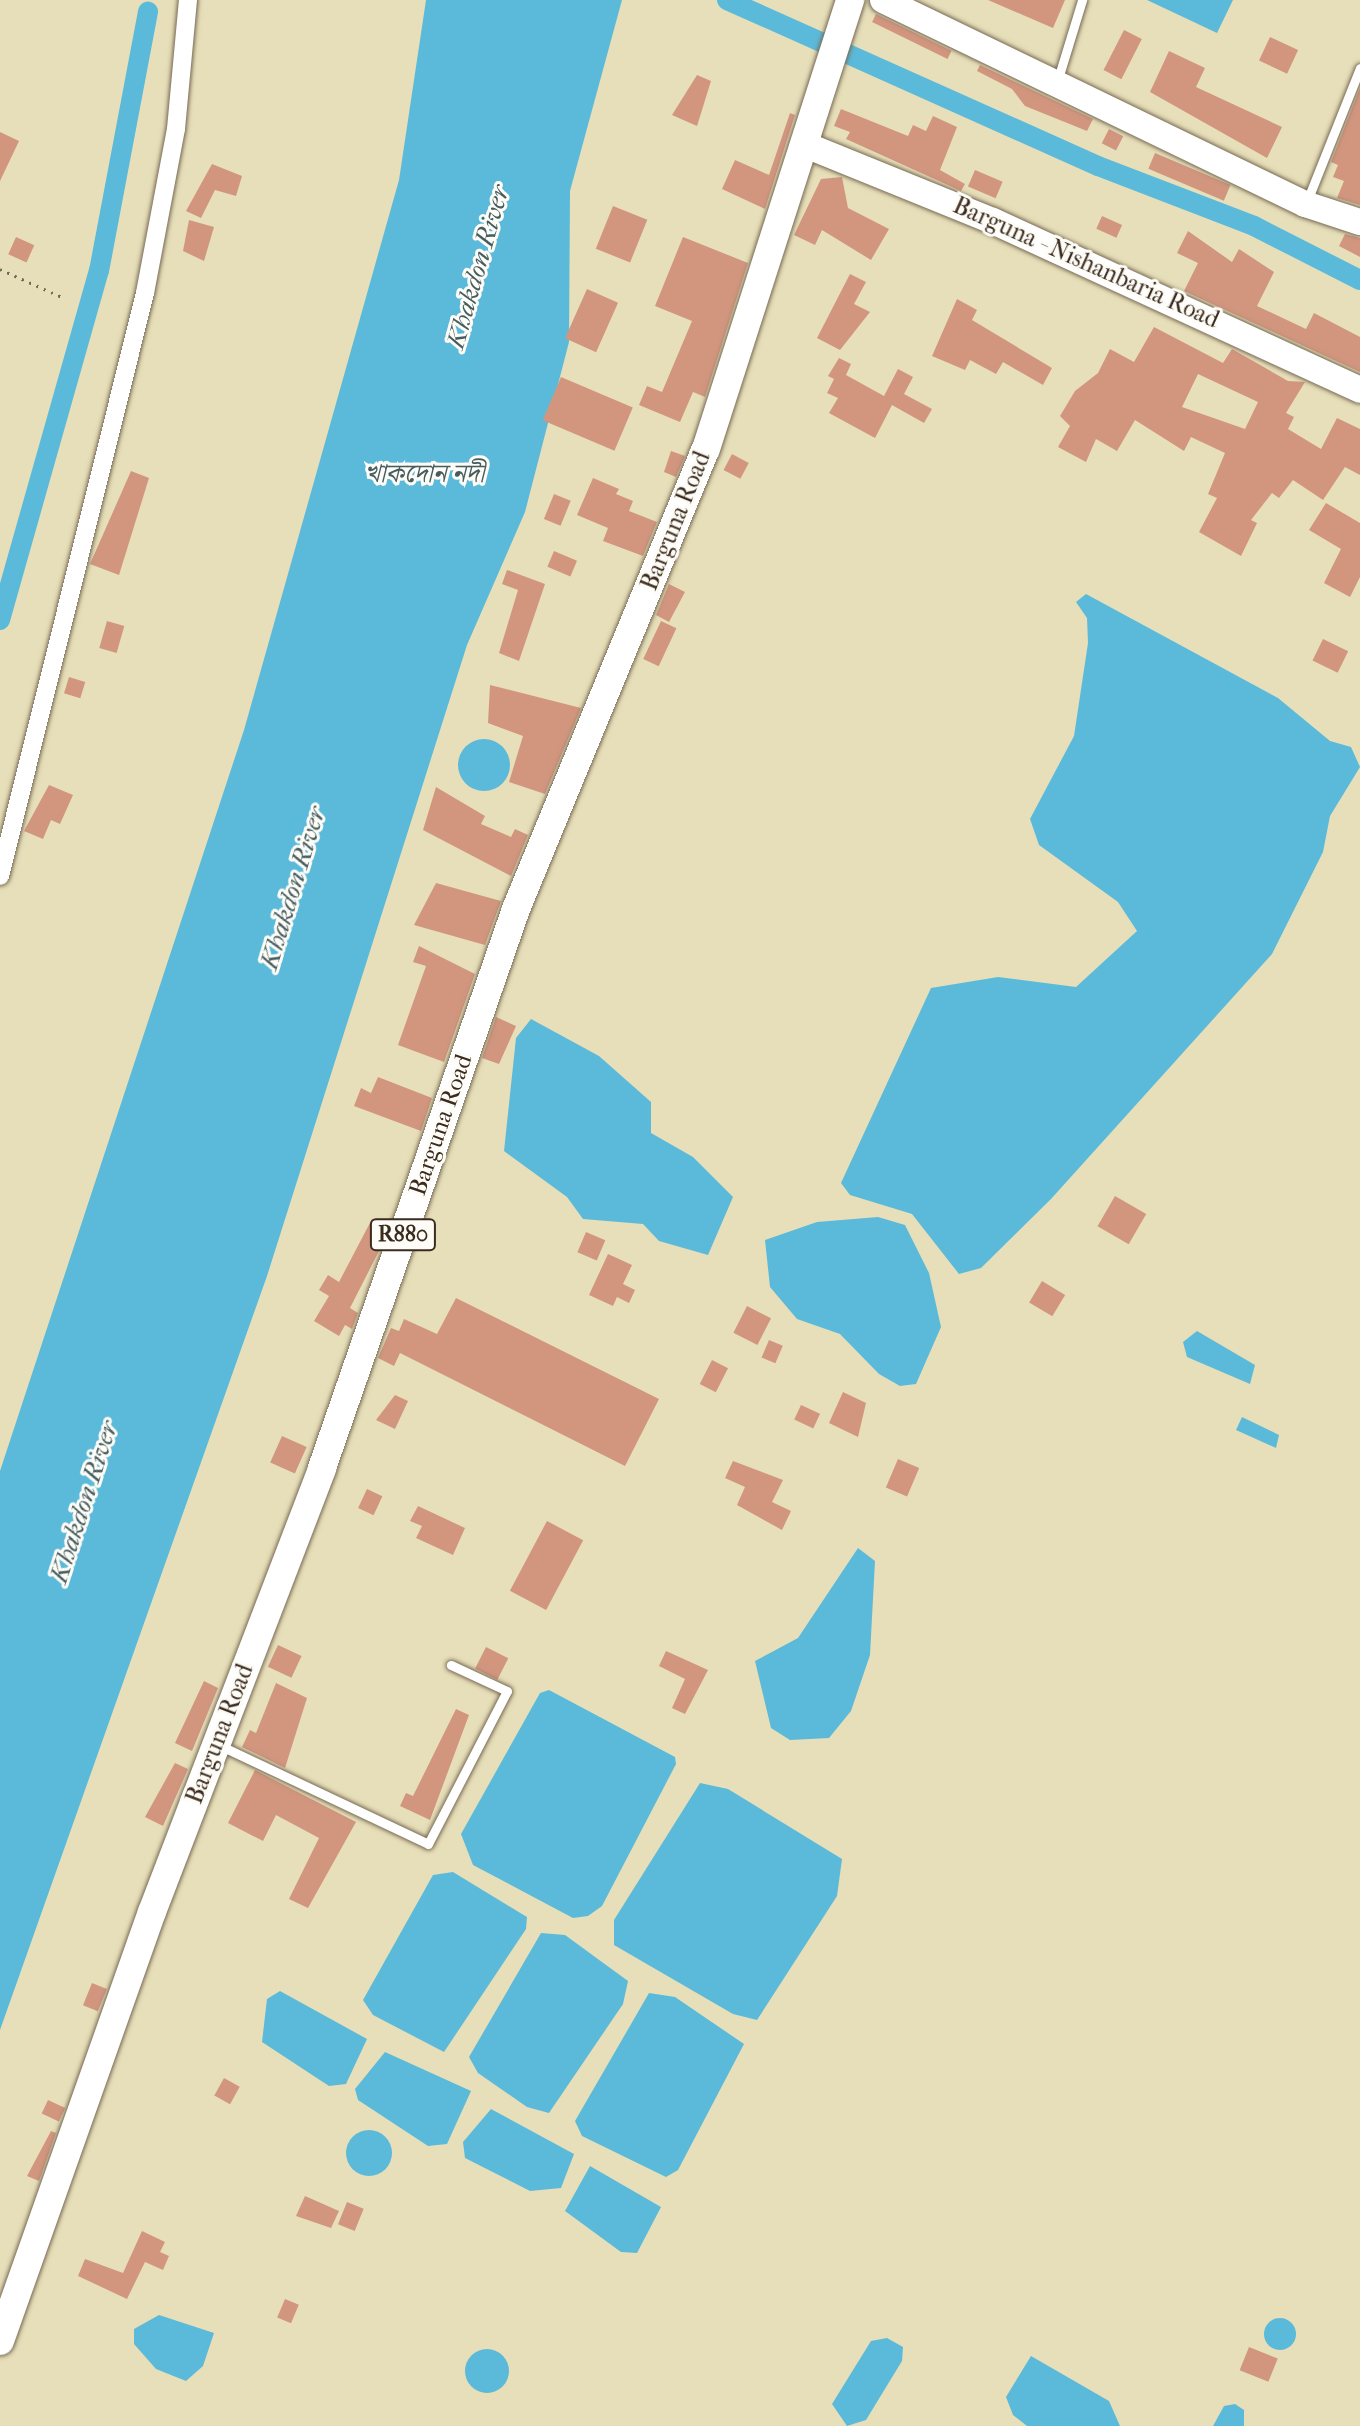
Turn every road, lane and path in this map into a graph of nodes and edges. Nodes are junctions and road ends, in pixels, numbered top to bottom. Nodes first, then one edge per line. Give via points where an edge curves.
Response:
1 (188, 0) edge
2 (883, 0) edge
3 (1082, 0) edge
4 (847, 10) edge
5 (1360, 68) edge
6 (1057, 82) junction
7 (811, 139) junction
8 (1305, 204) junction
9 (1360, 222) edge
10 (0, 269) edge
11 (64, 298) dead end
12 (1360, 390) edge
13 (0, 876) edge
14 (451, 1665) dead end
15 (216, 1744) junction
16 (0, 2341) edge

1 - 13 street via 176,129 145,293
2 - 6 street
3 - 6 lane
4 - 7 main road, Barguna Road / R880
5 - 8 lane
6 - 8 street
7 - 12 street, Barguna - Nishanbaria Road
7 - 15 main road, Barguna Road / R880 via 706,449 516,909 327,1453
8 - 9 street
10 - 11 path
14 - 15 lane via 507,1691 428,1844
15 - 16 main road, Barguna Road / R880

